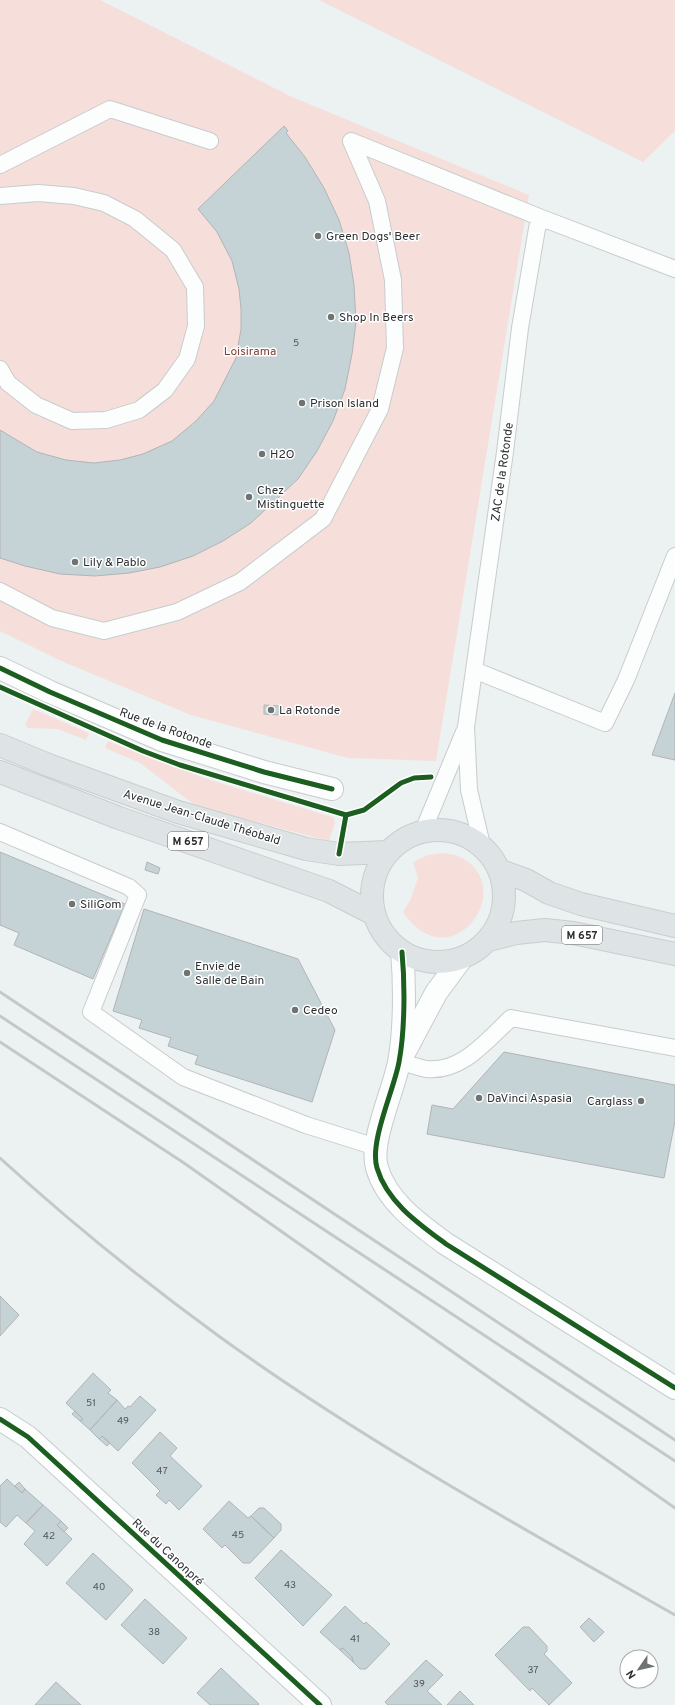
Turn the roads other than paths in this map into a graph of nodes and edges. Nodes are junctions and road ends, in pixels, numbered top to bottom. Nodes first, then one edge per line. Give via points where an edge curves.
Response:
1 (210, 140) dead end
2 (0, 165) edge
3 (0, 196) edge
4 (539, 217) junction
5 (675, 269) edge
6 (0, 369) edge
7 (675, 556) edge
8 (0, 591) edge
9 (0, 668) edge
10 (474, 670) junction
11 (466, 727) junction
12 (0, 745) edge
13 (0, 772) edge
14 (332, 789) dead end
15 (423, 831) junction
16 (0, 832) edge
17 (482, 844) junction
18 (388, 852) junction
19 (501, 871) junction
20 (374, 914) junction
21 (675, 926) edge
22 (490, 940) junction
23 (402, 952) junction
24 (675, 954) edge
25 (461, 960) junction
26 (675, 1048) edge
27 (399, 1061) junction
28 (376, 1147) junction
29 (675, 1388) edge
30 (0, 1419) edge
31 (320, 1705) edge

1 - 2 lane via 110,109
3 - 6 lane via 38,193 74,196 104,203 135,219 173,250 195,287 196,326 187,359 165,390 140,410 106,420 72,421 36,405 8,383
4 - 5 lane
4 - 8 lane via 351,141 377,201 393,280 395,348 380,409 323,518 240,582 177,612 104,631 52,618
4 - 10 lane, ZAC de la Rotonde via 520,328
7 - 10 lane via 626,680 605,723
9 - 14 street, Rue de la Rotonde via 162,740 264,772
10 - 11 lane, ZAC de la Rotonde
11 - 15 lane, ZAC de la Rotonde
11 - 17 lane, ZAC de la Rotonde via 469,790
12 - 18 main road, Avenue Jean-Claude Théobald / M 657 via 178,812 306,849 339,854
13 - 20 main road, Avenue Jean-Claude Théobald / M 657 via 119,818 329,891
15 - 17 main road via 454,830
15 - 18 main road via 403,839
16 - 28 lane via 129,887 138,895 91,1012 183,1077 306,1125
17 - 19 main road
18 - 20 main road via 376,870 372,892
19 - 21 main road, M 657 via 526,880 549,893 581,904
19 - 22 main road via 506,895 502,919
20 - 23 main road via 384,935
22 - 24 main road, M 657 via 516,933 545,930 573,933
22 - 25 main road
23 - 25 main road via 430,963
23 - 27 street via 404,1004
25 - 27 street via 426,1010
26 - 27 lane via 511,1018 464,1061 453,1066 441,1069 426,1068
27 - 28 street
28 - 29 street via 377,1168 388,1191 402,1209 420,1225
30 - 31 street, Rue du Canonpré via 28,1437

